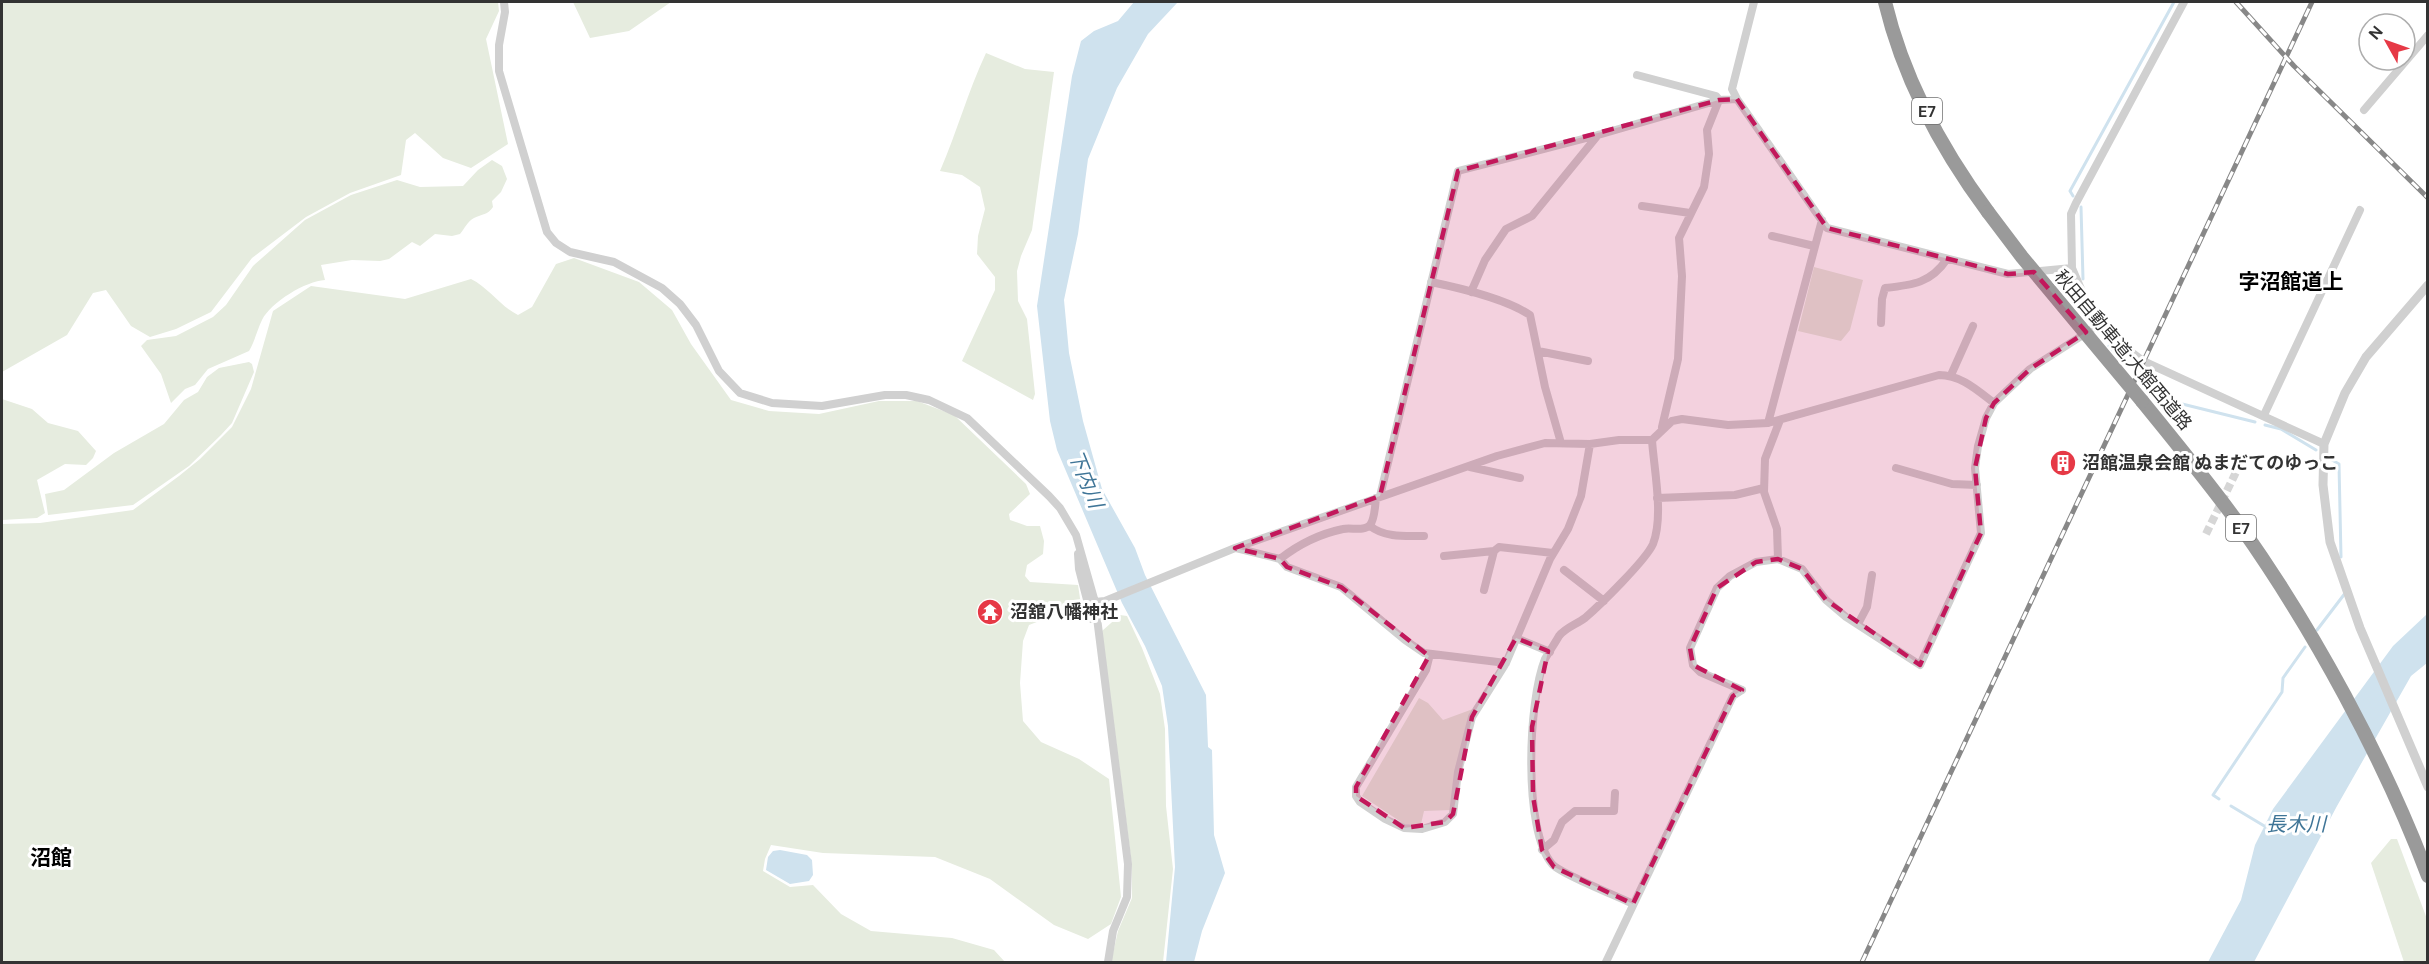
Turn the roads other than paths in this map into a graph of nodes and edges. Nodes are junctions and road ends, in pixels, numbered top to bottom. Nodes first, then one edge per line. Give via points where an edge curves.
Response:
1 (504, 2) edge
2 (1754, 2) edge
3 (1885, 2) edge
4 (2184, 2) edge
5 (2427, 35) edge
6 (1637, 75) dead end
7 (1737, 99) junction
8 (1719, 100) junction
9 (2364, 110) dead end
10 (1598, 135) junction
11 (1642, 206) dead end
12 (2360, 210) dead end
13 (1690, 213) junction
14 (1822, 220) junction
15 (1772, 236) dead end
16 (1814, 246) junction
17 (1947, 259) junction
18 (2073, 268) junction
19 (1431, 282) junction
20 (2427, 285) edge
21 (1471, 292) junction
22 (1881, 323) dead end
23 (1973, 326) dead end
24 (2097, 326) junction
25 (1538, 351) junction
26 (1588, 361) dead end
27 (1951, 375) junction
28 (1994, 403) junction
29 (2264, 415) junction
30 (1780, 420) junction
31 (1768, 423) junction
32 (1661, 429) junction
33 (1652, 440) junction
34 (1561, 443) junction
35 (1590, 444) junction
36 (2324, 444) junction
37 (1468, 466) junction
38 (1896, 468) dead end
39 (1520, 478) dead end
40 (1977, 485) junction
41 (1764, 488) junction
42 (1378, 497) junction
43 (1657, 498) junction
44 (1370, 526) junction
45 (1076, 535) junction
46 (1424, 536) dead end
47 (1234, 548) junction
48 (1494, 551) junction
49 (1553, 553) junction
50 (1444, 556) dead end
51 (1280, 559) junction
52 (1778, 560) junction
53 (1564, 570) dead end
54 (1872, 575) dead end
55 (1484, 590) dead end
56 (1604, 601) junction
57 (1095, 602) junction
58 (1092, 619) dead end
59 (1858, 624) junction
60 (1516, 638) junction
61 (1550, 652) junction
62 (1430, 654) junction
63 (1506, 663) junction
64 (2427, 787) edge
65 (1615, 793) dead end
66 (1542, 850) junction
67 (2427, 876) edge
68 (1634, 904) junction
69 (1108, 963) edge
70 (1606, 963) edge

1 - 45 street via 499,71 547,232 556,243 570,252 614,262 662,288 680,304 719,371 740,393 772,403 822,406 906,394 967,417 1060,508
2 - 7 street via 1732,89
3 - 67 highway, 秋田自動車道;大館西道路 / E7, bridge via 1916,89 1949,154 1988,212 2241,527 2284,592 2326,664 2390,790
4 - 18 street via 2076,203 2072,214
5 - 9 street
6 - 8 street
7 - 8 street
7 - 14 street
8 - 10 street
8 - 13 street via 1707,130 1709,154 1704,187
10 - 19 street via 1458,171
10 - 21 street via 1532,216 1506,229 1485,260
11 - 13 street
12 - 29 street
13 - 32 street via 1679,238 1682,276 1678,359
14 - 16 street
14 - 17 street via 1827,228
15 - 16 street
16 - 31 street
17 - 18 street via 2008,274
17 - 22 street via 1933,276 1885,288
18 - 24 street
19 - 21 street
19 - 42 street
20 - 36 street via 2366,357 2345,393
21 - 25 street via 1530,315
23 - 27 street
24 - 28 street via 2030,369
24 - 29 street via 2143,361
25 - 26 street
25 - 34 street
27 - 28 street
27 - 30 street via 1939,375
28 - 40 street via 1978,446
29 - 36 street
30 - 31 street
30 - 41 street via 1765,459
31 - 32 street via 1728,425 1682,420 1672,421
32 - 33 street
33 - 35 street
33 - 43 street
34 - 35 street
34 - 37 street via 1545,443
35 - 49 street via 1581,496
36 - 64 street via 2323,485 2330,542 2360,628
37 - 39 street
37 - 42 street
38 - 40 street via 1952,484
40 - 59 street via 1981,533 1920,665
41 - 43 street via 1736,495
41 - 52 street via 1777,529
42 - 44 street
42 - 47 street
43 - 56 street via 1658,530 1652,546
44 - 46 street via 1396,536
44 - 51 street via 1322,534
45 - 57 street
45 - 58 street via 1079,569
47 - 51 street
47 - 57 street
48 - 49 street via 1504,546
48 - 50 street
48 - 55 street
49 - 60 street
51 - 62 street via 1287,567 1341,587 1405,640
52 - 59 street via 1802,569 1826,600
52 - 68 street via 1756,562 1717,588 1690,648 1693,665 1700,672 1742,690 1733,696
53 - 56 street
54 - 59 street via 1867,608
56 - 61 street via 1561,633
57 - 69 street via 1128,864 1127,897 1113,931
60 - 61 street
60 - 63 street
61 - 66 street via 1539,681 1532,727 1533,796
62 - 63 street
62 - 63 street via 1426,670 1356,787 1360,802 1404,828 1422,829 1445,822 1453,814 1458,772 1472,717
65 - 66 street via 1614,811 1575,811
66 - 68 street via 1554,867
68 - 70 street

